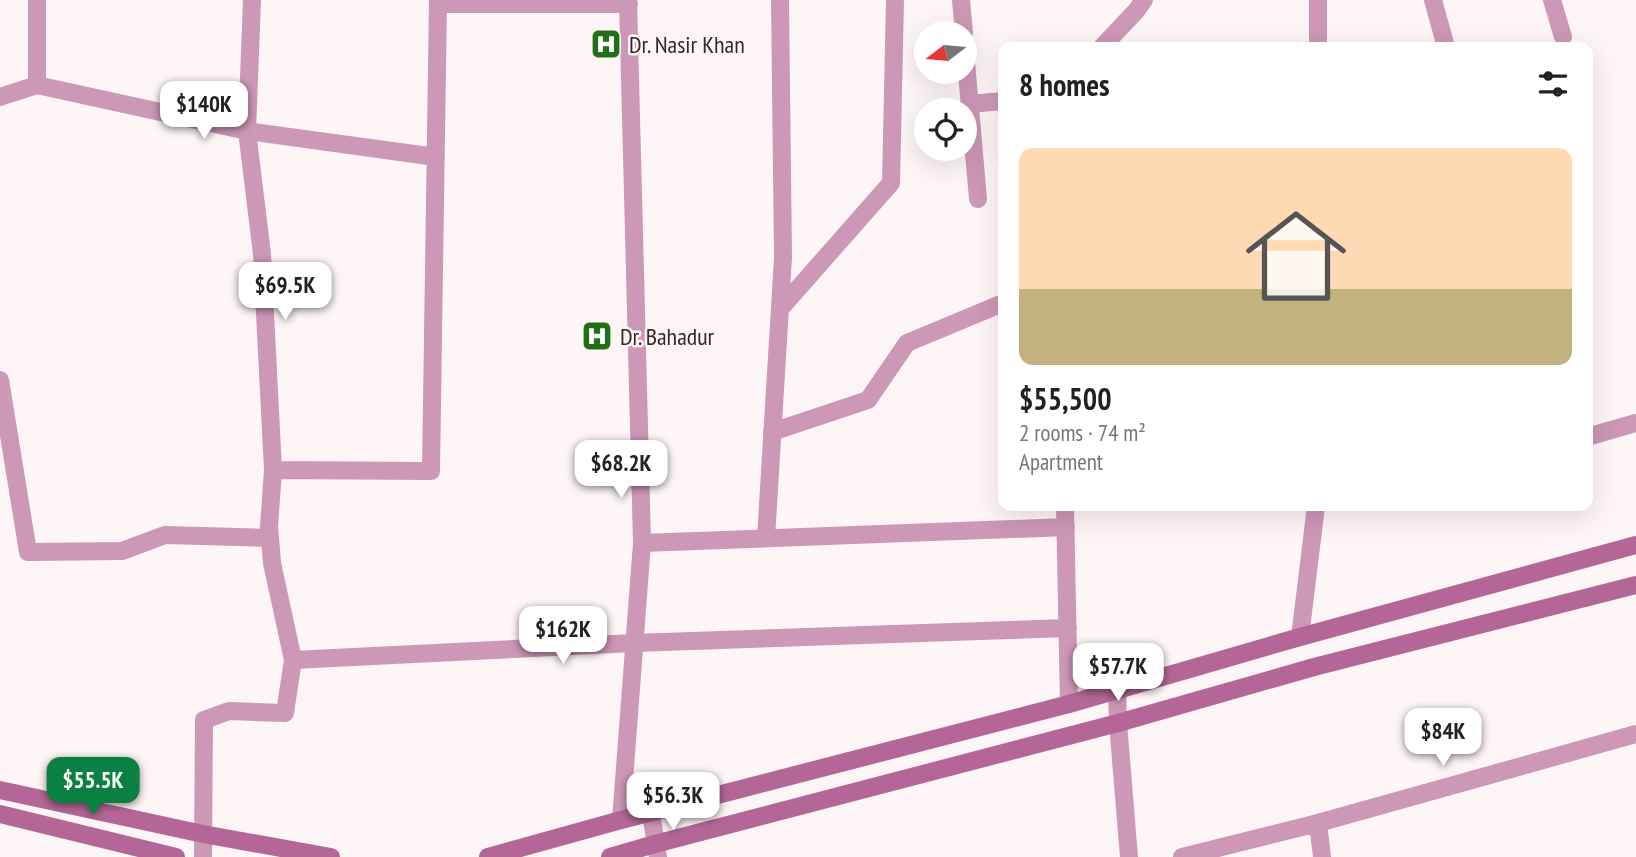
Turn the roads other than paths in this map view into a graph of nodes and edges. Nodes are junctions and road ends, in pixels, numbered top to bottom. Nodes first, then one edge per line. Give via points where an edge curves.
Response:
1 (37, 0) edge
2 (252, 0) edge
3 (780, 0) edge
4 (895, 0) edge
5 (961, 0) edge
6 (1144, 0) edge
7 (1318, 0) edge
8 (1433, 0) edge
9 (1552, 0) edge
10 (438, 2) edge
11 (629, 2) edge
12 (963, 21) edge
13 (1563, 37) dead end
14 (1107, 42) edge
15 (1318, 42) edge
16 (1445, 42) edge
17 (37, 85) junction
18 (0, 97) edge
19 (998, 101) edge
20 (977, 103) edge
21 (247, 131) junction
22 (436, 157) junction
23 (974, 161) edge
24 (978, 199) dead end
25 (998, 305) edge
26 (780, 309) junction
27 (0, 380) edge
28 (1636, 424) edge
29 (772, 432) junction
30 (1593, 435) edge
31 (273, 470) junction
32 (1065, 511) edge
33 (1315, 511) edge
34 (1066, 527) junction
35 (270, 538) junction
36 (765, 538) junction
37 (642, 543) junction
38 (1636, 545) edge
39 (1636, 585) edge
40 (1068, 628) junction
41 (1300, 637) junction
42 (634, 643) junction
43 (293, 660) junction
44 (1117, 690) junction
45 (1069, 705) junction
46 (1118, 723) junction
47 (1636, 734) edge
48 (0, 790) edge
49 (651, 813) junction
50 (0, 814) edge
51 (621, 820) junction
52 (1318, 823) junction
53 (203, 834) junction
54 (657, 850) edge
55 (176, 857) edge
56 (203, 857) edge
57 (331, 857) edge
58 (488, 857) edge
59 (610, 857) edge
60 (1129, 857) edge
61 (1182, 857) edge
62 (1322, 857) edge

1 - 17 street
2 - 21 street
3 - 26 street
4 - 26 street via 891,183
5 - 12 street
6 - 14 street
7 - 15 street
8 - 16 street
9 - 13 street
10 - 11 street
10 - 22 street
11 - 37 street
17 - 18 street
17 - 21 street
19 - 20 street
21 - 22 street
21 - 31 street via 262,254
22 - 31 street via 431,471
23 - 24 street
25 - 29 street via 907,343 868,400
26 - 29 street
27 - 35 street via 28,552 122,551 164,535
28 - 30 street
29 - 36 street
31 - 35 street
32 - 34 street
33 - 41 street
34 - 36 street
34 - 40 street
35 - 43 street
36 - 37 street
37 - 42 street
38 - 41 main road
39 - 46 main road via 1314,667
40 - 42 street
40 - 45 street
41 - 44 main road
42 - 43 street
42 - 51 street
43 - 53 street via 285,713 229,711 204,720
44 - 45 main road
44 - 46 street
45 - 49 main road
46 - 54 main road
46 - 60 street
47 - 52 street
48 - 53 main road
49 - 51 main road
49 - 54 street
50 - 55 main road
51 - 58 main road
52 - 61 street
52 - 62 street
53 - 56 street
53 - 57 main road
54 - 59 main road

